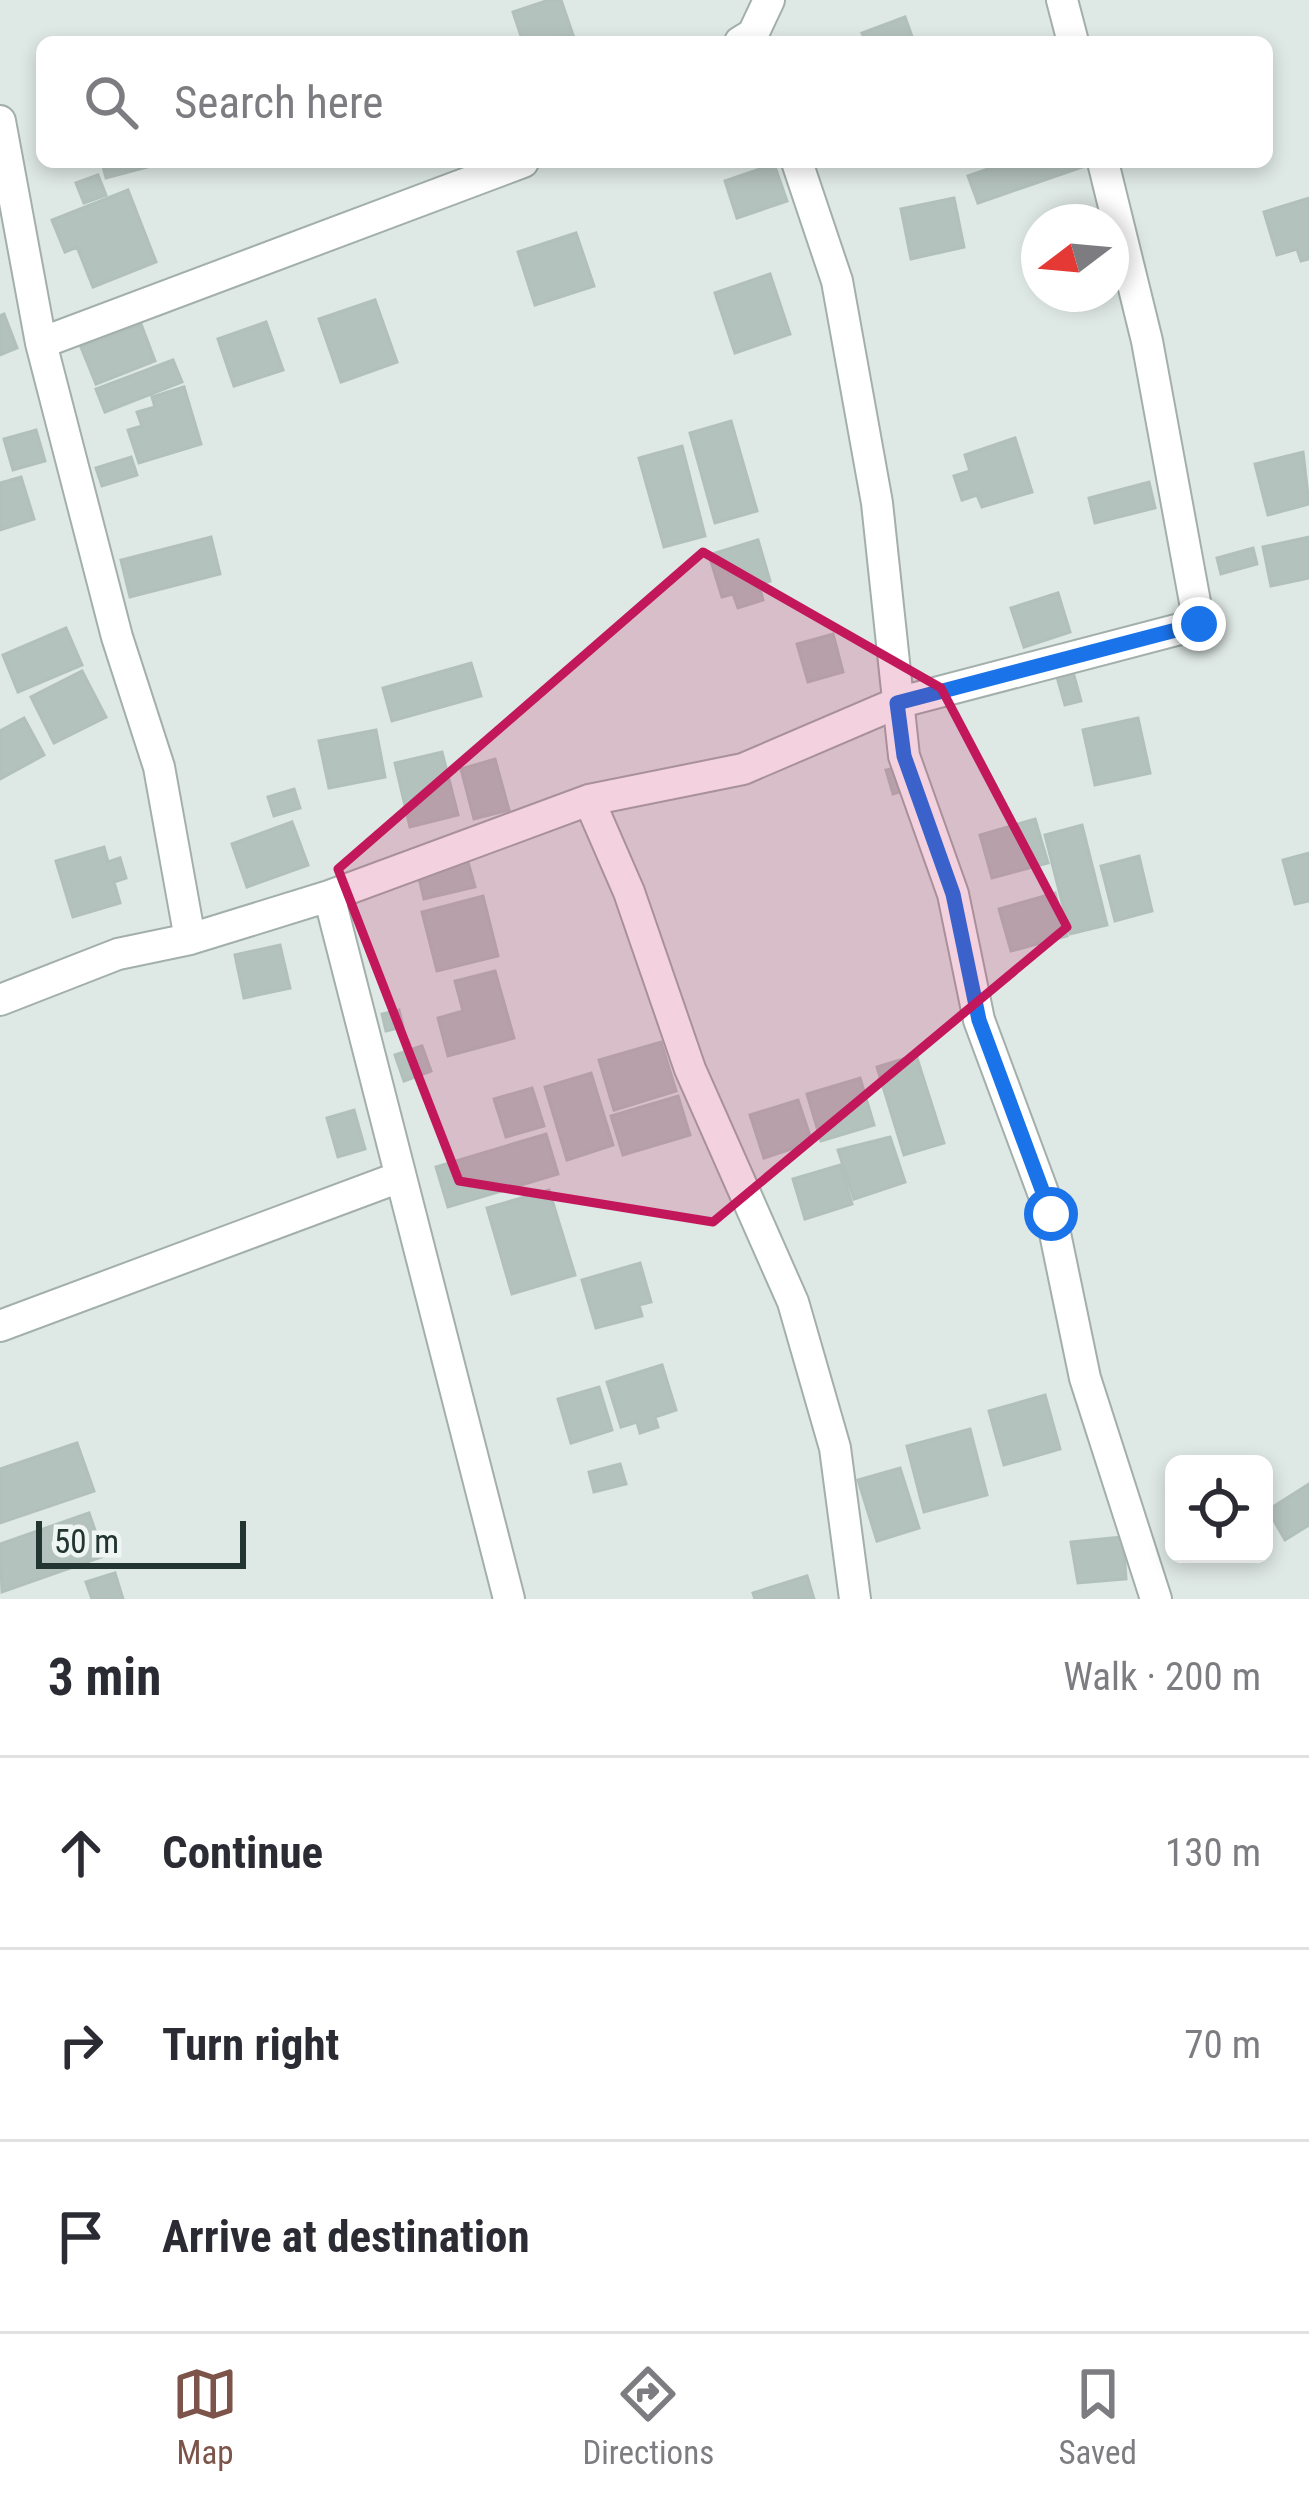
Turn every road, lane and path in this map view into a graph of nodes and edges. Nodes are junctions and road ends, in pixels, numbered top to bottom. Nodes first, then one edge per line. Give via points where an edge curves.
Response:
1 (769, 0) edge
2 (1063, 0) edge
3 (751, 36) edge
4 (1072, 36) edge
5 (0, 121) edge
6 (507, 168) edge
7 (799, 168) edge
8 (1104, 168) edge
9 (41, 343) junction
10 (897, 703) junction
11 (589, 800) junction
12 (329, 896) junction
13 (190, 939) junction
14 (0, 1000) edge
15 (397, 1178) junction
16 (0, 1326) edge
17 (509, 1599) edge
18 (855, 1599) edge
19 (1156, 1599) edge

1 - 3 street
2 - 4 street
5 - 9 street
6 - 9 street
7 - 10 street via 837,281 877,502
8 - 10 street via 1147,340 1199,624
9 - 13 street via 158,767
10 - 11 street via 743,769
10 - 19 street via 904,756 953,894 979,1020 1051,1214 1084,1378
11 - 12 street
11 - 18 street via 691,1069 793,1303 835,1448
12 - 13 street
12 - 15 street
13 - 14 street via 118,954
15 - 16 street
15 - 17 street

